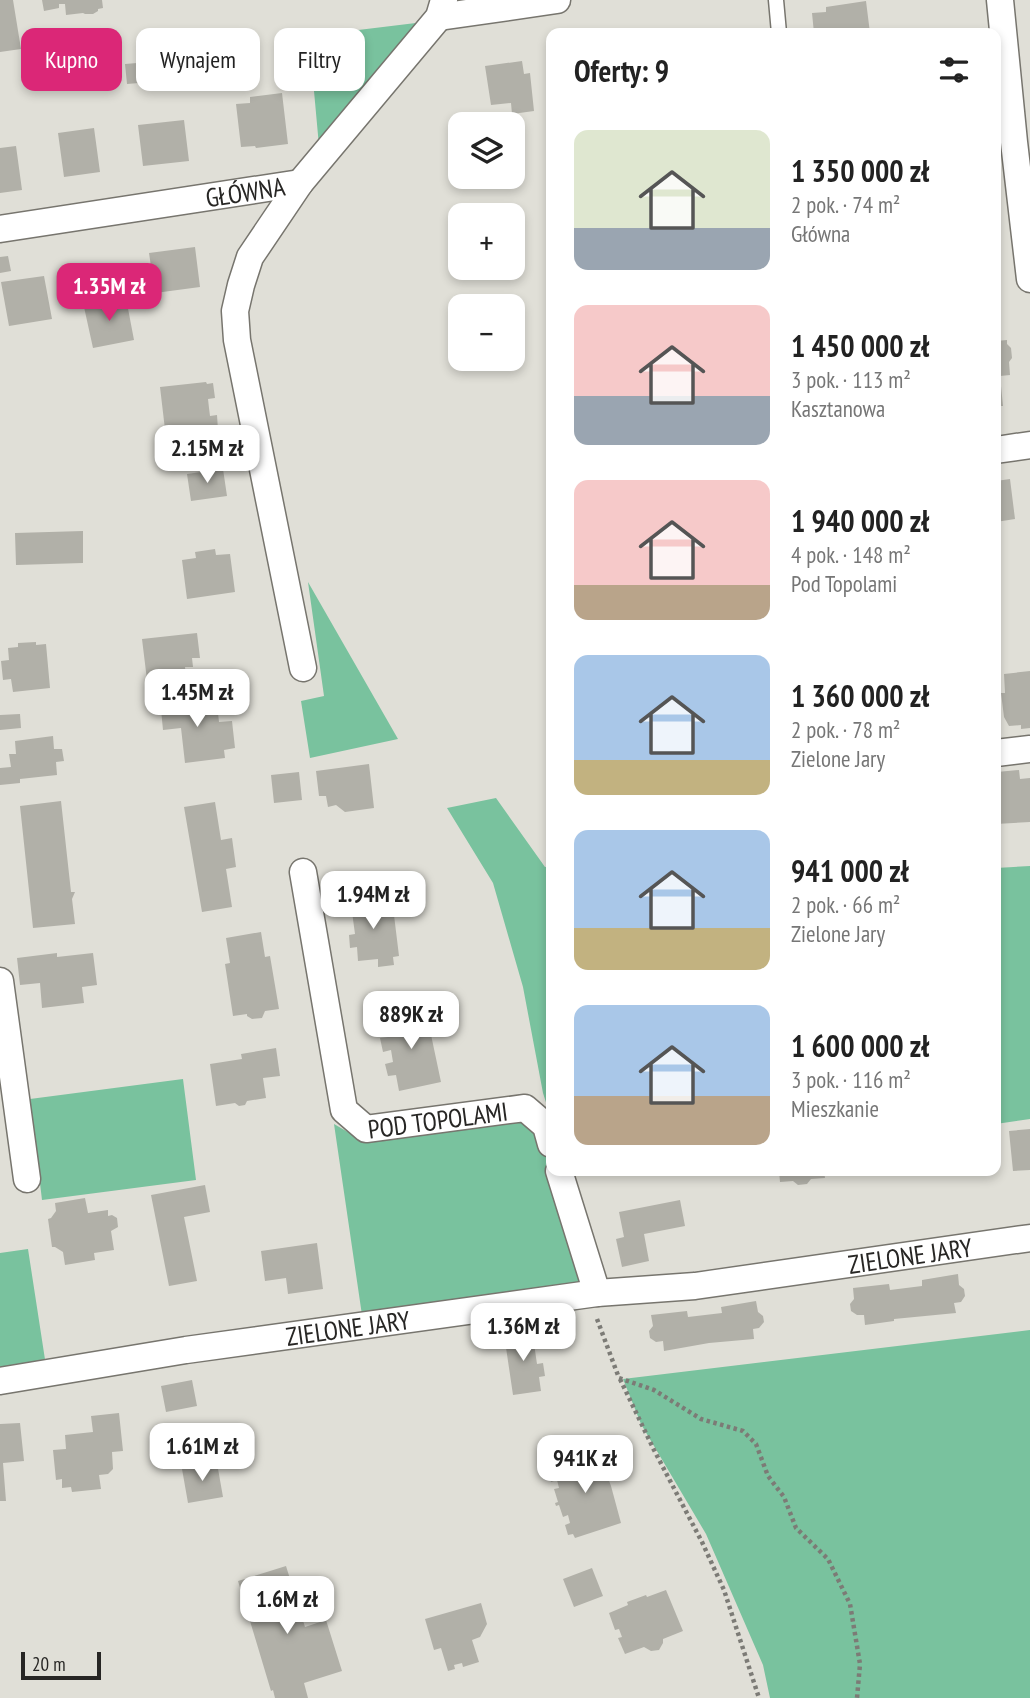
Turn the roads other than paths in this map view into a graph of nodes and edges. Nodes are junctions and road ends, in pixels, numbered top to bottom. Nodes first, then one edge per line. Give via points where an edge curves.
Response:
1 (557, 0) edge
2 (776, 0) edge
3 (1000, 0) edge
4 (441, 8) edge
5 (779, 28) edge
6 (300, 183) junction
7 (0, 229) edge
8 (1030, 279) edge
9 (1030, 445) edge
10 (1001, 449) edge
11 (303, 668) dead end
12 (1030, 749) edge
13 (1001, 752) edge
14 (303, 872) dead end
15 (0, 981) edge
16 (546, 1126) edge
17 (561, 1176) edge
18 (27, 1179) dead end
19 (1030, 1238) edge
20 (597, 1293) junction
21 (0, 1381) edge

1 - 4 street
2 - 5 lane
3 - 8 street
4 - 6 street, GŁÓWNA
6 - 7 street, GŁÓWNA
6 - 11 street via 250,257 235,312
9 - 10 street
12 - 13 street
14 - 16 street, POD TOPOLAMI via 344,1110 366,1129 525,1108
15 - 18 street
17 - 20 street
19 - 20 street, ZIELONE JARY via 695,1286
20 - 21 street, ZIELONE JARY via 186,1350

